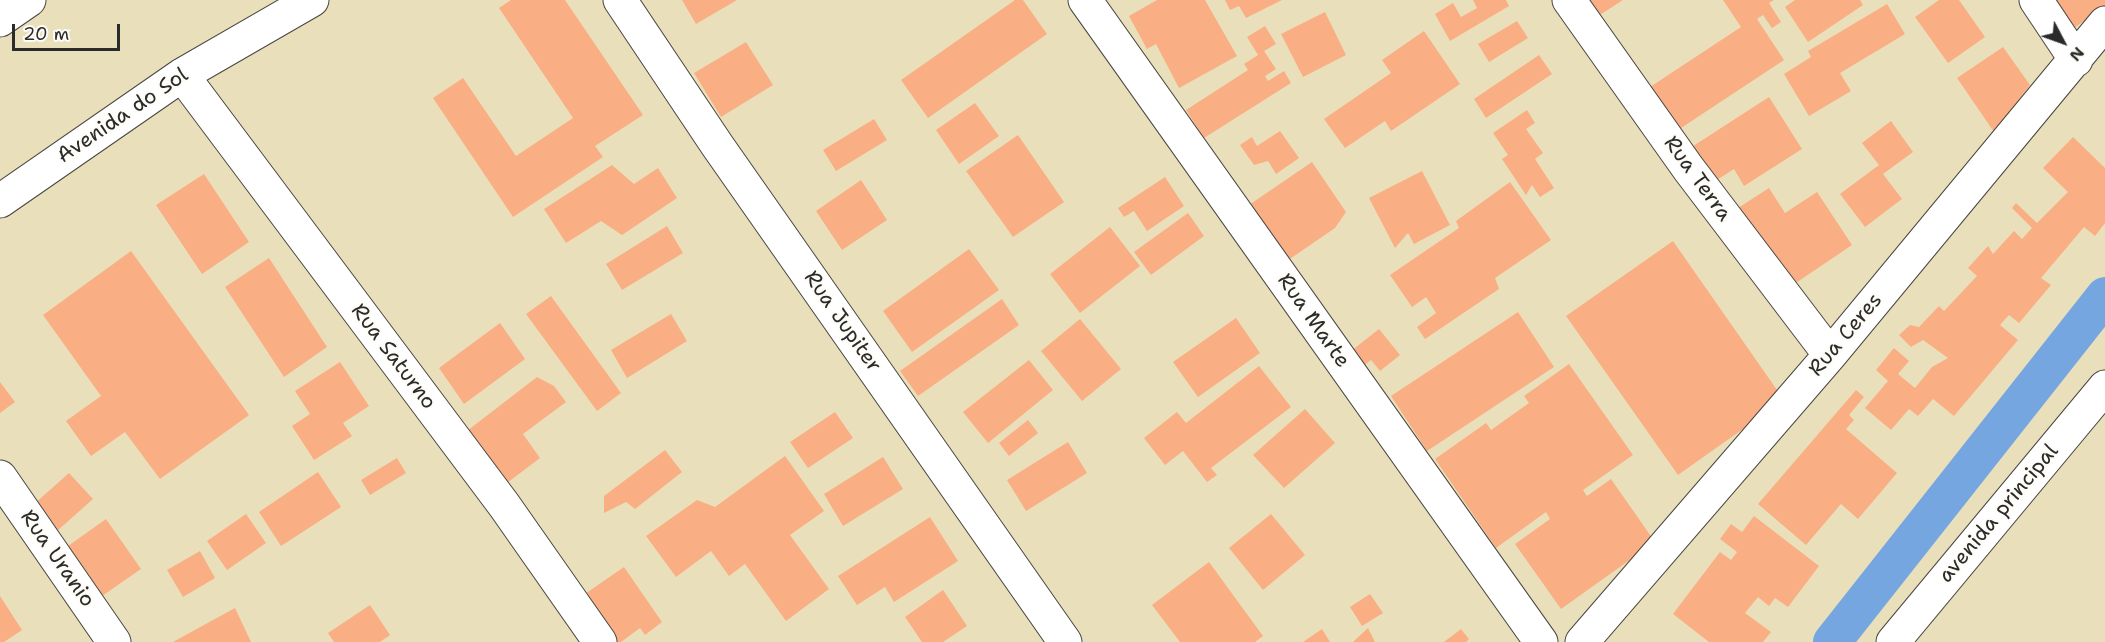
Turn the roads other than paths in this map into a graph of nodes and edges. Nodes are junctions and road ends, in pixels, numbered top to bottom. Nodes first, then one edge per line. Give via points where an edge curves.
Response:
1 (29, 0) edge
2 (312, 0) edge
3 (620, 0) edge
4 (1085, 0) edge
5 (1569, 0) edge
6 (2036, 0) edge
7 (0, 20) edge
8 (2105, 23) edge
9 (2076, 60) junction
10 (182, 75) junction
11 (0, 201) edge
12 (1830, 355) junction
13 (2105, 387) edge
14 (0, 477) edge
15 (114, 642) edge
16 (600, 642) edge
17 (1065, 642) edge
18 (1541, 642) edge
19 (1582, 642) edge
20 (1893, 642) edge

1 - 7 main road
2 - 10 main road, Avenida do Sol
3 - 17 main road, Rua Jupiter
4 - 18 main road, Rua Marte
5 - 12 main road, Rua Terra via 1688,168
6 - 9 main road
8 - 9 main road, Rua Ceres
9 - 12 main road, Rua Ceres
10 - 11 main road, Avenida do Sol
10 - 16 main road, Rua Saturno via 504,505
12 - 19 main road, Rua Ceres
13 - 20 main road, avenida principal
14 - 15 main road, Rua Uranio

